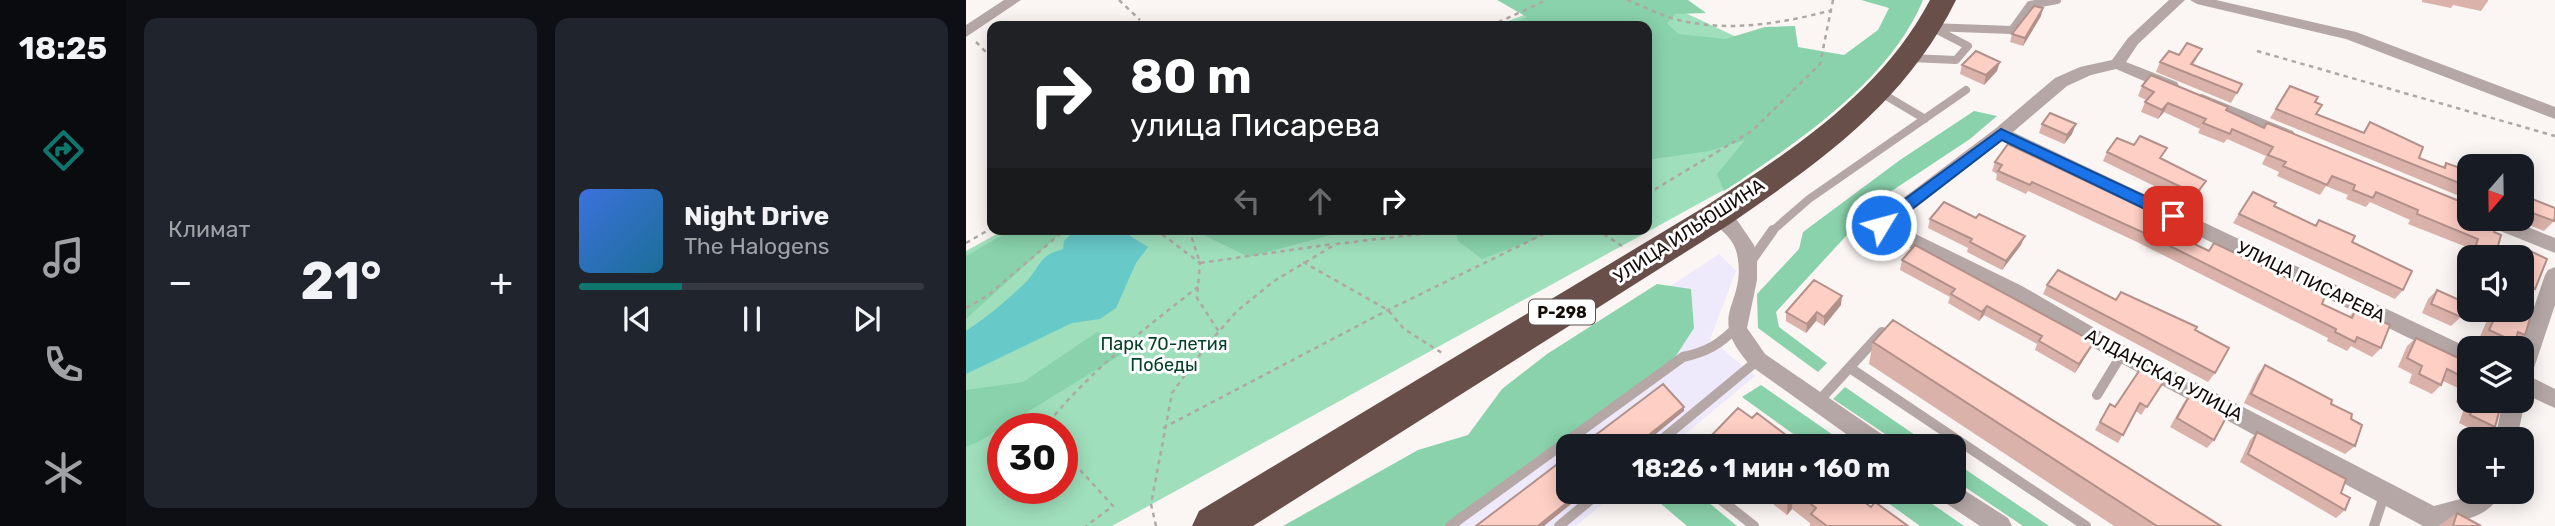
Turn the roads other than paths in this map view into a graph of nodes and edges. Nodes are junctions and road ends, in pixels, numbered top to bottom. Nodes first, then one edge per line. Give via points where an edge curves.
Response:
1 (1014, 0) edge
2 (1943, 0) edge
3 (2057, 0) edge
4 (2178, 0) edge
5 (2197, 0) edge
6 (1930, 27) junction
7 (966, 32) edge
8 (1908, 58) junction
9 (2117, 64) junction
10 (1966, 90) dead end
11 (1878, 91) junction
12 (2555, 113) edge
13 (1925, 119) junction
14 (2001, 133) junction
15 (2306, 142) edge
16 (1718, 215) junction
17 (2519, 231) edge
18 (2555, 246) edge
19 (1749, 264) junction
20 (2555, 275) edge
21 (1737, 327) junction
22 (1900, 333) edge
23 (2534, 337) edge
24 (2457, 352) edge
25 (2122, 354) junction
26 (1758, 360) junction
27 (1850, 368) junction
28 (2534, 389) edge
29 (2097, 395) dead end
30 (2555, 399) edge
31 (1817, 403) junction
32 (1669, 434) edge
33 (1863, 434) edge
34 (2386, 492) junction
35 (1966, 503) edge
36 (1586, 504) edge
37 (1726, 504) edge
38 (2477, 504) edge
39 (2440, 522) edge
40 (1214, 526) edge
41 (1450, 526) edge
42 (1559, 526) edge
43 (1754, 526) edge
44 (2000, 526) edge
45 (2086, 526) edge
46 (2375, 526) edge

1 - 7 street
2 - 6 highway, УЛИЦА ИЛЬЮШИНА / Р-298
3 - 6 lane via 2030,5 2012,30
4 - 9 street via 2133,41
5 - 12 street via 2351,35
6 - 8 highway, УЛИЦА ИЛЬЮШИНА / Р-298
6 - 8 lane via 1968,46 1956,60
8 - 11 highway, УЛИЦА ИЛЬЮШИНА / Р-298
9 - 14 street via 2061,82
9 - 15 street
10 - 13 lane
11 - 13 lane
11 - 16 highway, УЛИЦА ИЛЬЮШИНА / Р-298 via 1798,161
13 - 19 lane via 1809,199 1770,232
14 - 24 street, УЛИЦА ПИСАРЕВА
14 - 25 street, АЛДАНСКАЯ УЛИЦА via 1881,225 2015,292
16 - 19 street via 1747,248
16 - 40 highway, УЛИЦА ИЛЬЮШИНА / Р-298
17 - 18 street
19 - 21 street
20 - 23 street
21 - 26 street
21 - 41 lane via 1706,352 1683,356
22 - 27 lane via 1888,325
25 - 29 lane
25 - 34 street, АЛДАНСКАЯ УЛИЦА
26 - 31 street
26 - 32 lane
27 - 31 lane
27 - 45 lane
28 - 30 street
31 - 33 street
34 - 39 street, АЛДАНСКАЯ УЛИЦА
34 - 46 lane
35 - 44 street
36 - 42 lane
37 - 43 lane
38 - 39 street

